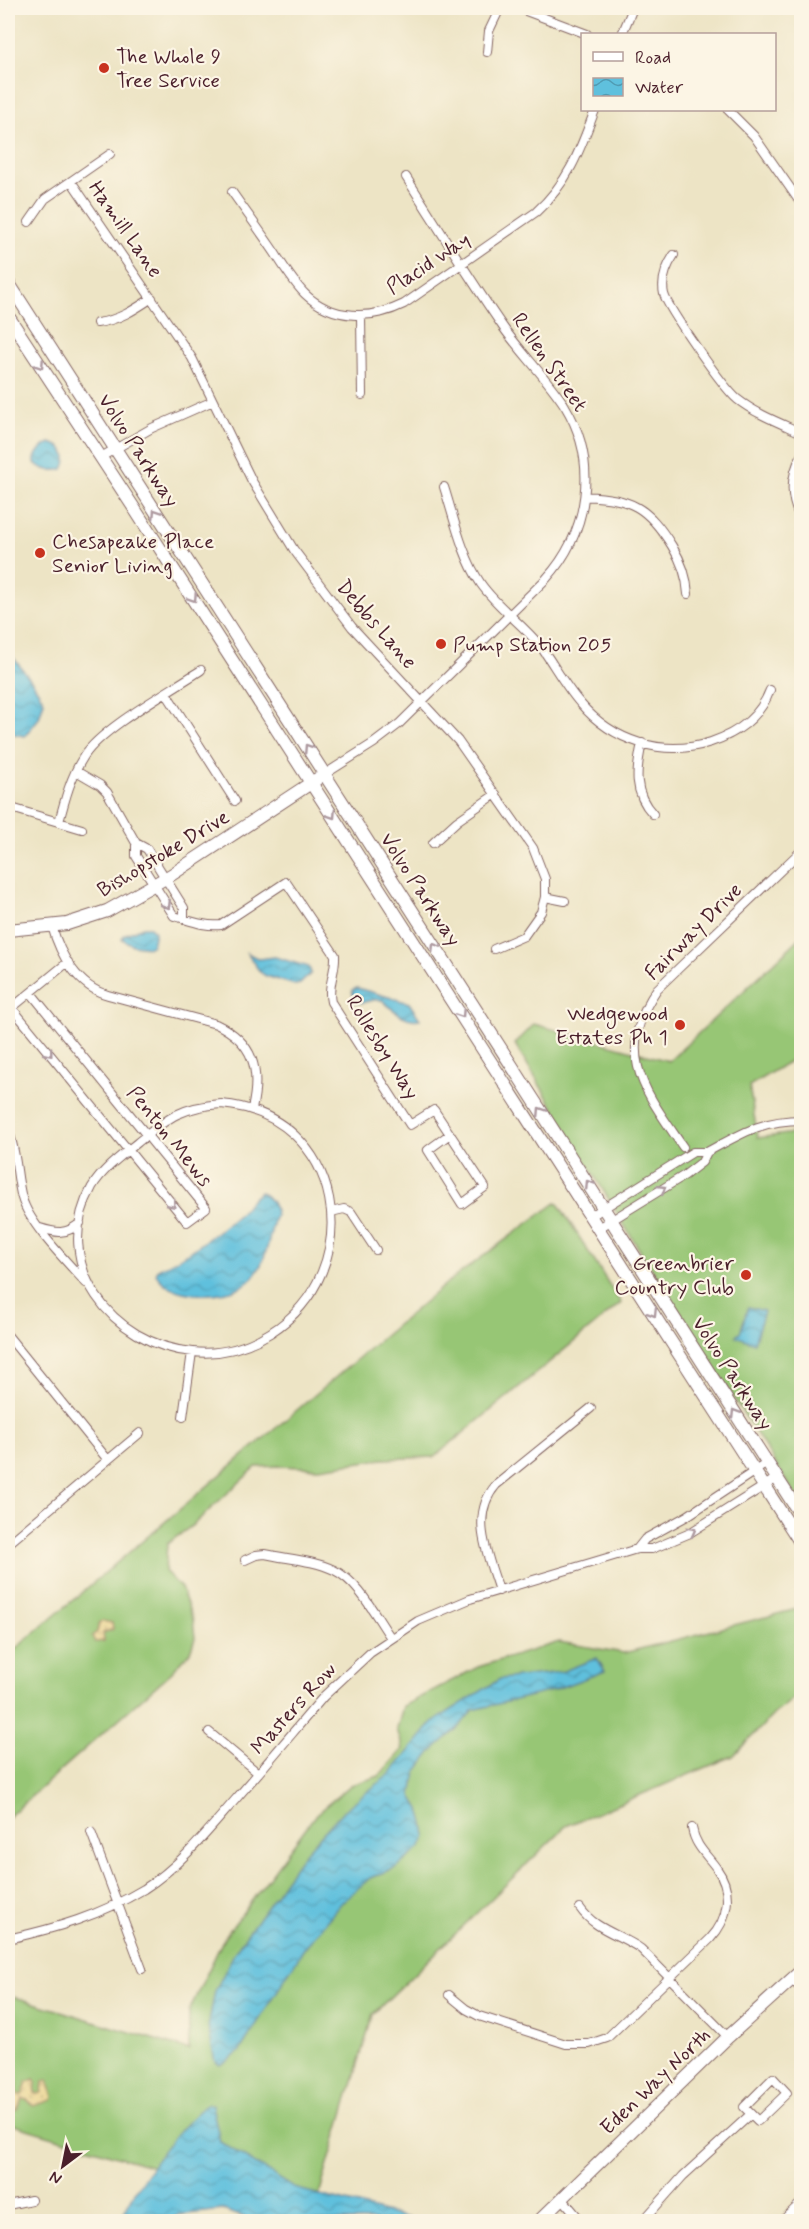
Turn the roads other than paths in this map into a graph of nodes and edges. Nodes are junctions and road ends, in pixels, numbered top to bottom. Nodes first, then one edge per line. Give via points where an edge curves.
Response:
1 (501, 8) edge
2 (518, 8) edge
3 (633, 8) edge
4 (584, 33) edge
5 (622, 33) edge
6 (487, 52) dead end
7 (595, 111) edge
8 (729, 111) edge
9 (110, 154) dead end
10 (406, 177) dead end
11 (71, 181) junction
12 (232, 192) dead end
13 (801, 204) edge
14 (29, 222) dead end
15 (674, 255) dead end
16 (462, 264) junction
17 (8, 282) edge
18 (152, 298) junction
19 (8, 316) edge
20 (361, 316) junction
21 (97, 323) dead end
22 (362, 394) dead end
23 (213, 401) junction
24 (801, 434) edge
25 (115, 449) junction
26 (801, 454) edge
27 (101, 457) junction
28 (444, 487) dead end
29 (585, 496) junction
30 (801, 521) edge
31 (688, 594) dead end
32 (510, 615) junction
33 (201, 670) dead end
34 (770, 690) dead end
35 (166, 693) junction
36 (423, 702) junction
37 (642, 743) junction
38 (76, 771) junction
39 (325, 774) junction
40 (311, 783) junction
41 (496, 794) junction
42 (236, 801) dead end
43 (8, 807) edge
44 (653, 814) dead end
45 (59, 822) junction
46 (82, 829) dead end
47 (136, 843) junction
48 (433, 843) dead end
49 (801, 850) edge
50 (159, 882) junction
51 (545, 897) junction
52 (565, 901) dead end
53 (184, 919) junction
54 (52, 926) junction
55 (8, 930) edge
56 (494, 949) dead end
57 (68, 962) junction
58 (30, 993) junction
59 (10, 1010) edge
60 (252, 1109) junction
61 (801, 1120) edge
62 (8, 1130) edge
63 (450, 1134) junction
64 (146, 1135) junction
65 (682, 1148) dead end
66 (128, 1150) junction
67 (707, 1152) junction
68 (604, 1208) junction
69 (331, 1212) junction
70 (591, 1216) junction
71 (612, 1220) junction
72 (80, 1223) junction
73 (39, 1228) junction
74 (599, 1228) junction
75 (376, 1250) dead end
76 (90, 1288) junction
77 (8, 1336) edge
78 (192, 1352) junction
79 (591, 1408) dead end
80 (183, 1417) dead end
81 (140, 1433) dead end
82 (108, 1460) junction
83 (767, 1463) junction
84 (754, 1472) junction
85 (777, 1478) junction
86 (764, 1486) junction
87 (801, 1517) edge
88 (8, 1544) edge
89 (801, 1545) edge
90 (637, 1549) junction
91 (245, 1560) dead end
92 (499, 1591) junction
93 (391, 1638) junction
94 (209, 1732) dead end
95 (258, 1773) junction
96 (692, 1828) dead end
97 (91, 1832) dead end
98 (118, 1903) junction
99 (580, 1908) dead end
100 (8, 1939) edge
101 (142, 1969) dead end
102 (796, 1974) edge
103 (670, 1977) junction
104 (801, 1990) edge
105 (449, 1995) dead end
106 (728, 2037) junction
107 (751, 2114) junction
108 (562, 2198) junction
109 (31, 2200) dead end
110 (801, 2202) edge
111 (8, 2205) edge
112 (538, 2222) edge
113 (582, 2222) edge
114 (642, 2222) edge
115 (781, 2222) edge

1 - 6 street via 489,31
2 - 4 street
3 - 5 street
7 - 16 street, Placid Way via 572,169 557,191 536,212
8 - 13 street via 754,136
9 - 11 street, Hamill Lane
10 - 16 street, Rellen Street
11 - 14 street, Hamill Lane via 45,199
11 - 18 street, Hamill Lane
12 - 20 street, Placid Way via 307,296 330,310
15 - 24 street via 664,276 665,297 721,381 746,405
16 - 20 street, Placid Way via 394,309
16 - 29 street, Rellen Street via 503,328 569,413 583,453
17 - 25 main road, Volvo Parkway
18 - 21 street via 126,316
18 - 23 street, Debbs Lane via 192,358
19 -> 27 main road, Volvo Parkway
20 - 22 street
23 - 25 street
23 - 36 street, Debbs Lane via 252,481 294,550 352,627
25 - 27 street
39 -> 25 main road, Volvo Parkway
26 - 30 street via 792,484
27 -> 40 main road, Volvo Parkway
28 - 32 street via 472,569
29 - 31 street via 623,501 653,519 680,560
29 - 32 street, Rellen Street via 578,526 563,558
32 - 36 street, Rellen Street
32 - 37 street via 540,647 588,712 615,733
33 - 35 street
34 - 37 street via 754,717 715,741 682,748
35 - 38 street via 94,744
35 - 42 street
36 - 39 street, Rellen Street via 386,735
36 - 41 street, Debbs Lane via 458,741
37 - 44 street via 636,782 643,802
38 - 45 street
38 - 47 street via 106,792
39 - 40 main road, Bishopstoke Drive
68 -> 39 main road, Volvo Parkway
40 - 50 main road, Bishopstoke Drive
40 -> 70 main road, Volvo Parkway
41 - 48 street
41 - 51 street, Debbs Lane via 533,848 545,879
43 - 45 street
45 - 46 street
47 - 50 street via 147,849
47 - 50 street via 136,856
49 - 65 street, Fairway Drive via 657,989 644,1010 636,1037 639,1074
50 - 53 street via 184,908
50 -> 53 street via 174,916
50 - 54 main road, Bishopstoke Drive via 107,911
51 - 52 street
51 - 56 street via 541,912 524,936
53 - 63 street, Rollesby Way via 221,925 286,882 335,955 328,992 331,1002 410,1125 434,1110
54 - 55 main road, Bishopstoke Drive
54 - 57 street
57 - 58 street
57 - 60 street via 98,992 229,1030 240,1039 255,1065
58 - 59 street
58 - 64 street, Penton Mews
59 -> 66 street, Penton Mews
60 - 64 street via 221,1104 181,1110
60 - 69 street via 278,1121 309,1150 324,1176
61 - 67 street via 763,1124
62 - 73 street via 22,1198
63 - 63 street, Rollesby Way via 485,1187 462,1204 428,1150
64 - 66 street
66 -> 64 street, Penton Mews via 187,1222 206,1208
66 - 72 street via 93,1185
67 - 68 street via 693,1152
71 -> 67 street via 685,1175 702,1162
68 - 70 street
68 - 71 main road, Volvo Parkway
69 - 75 street via 351,1212
69 - 78 street via 332,1233 326,1263 311,1293 291,1317 243,1347 215,1353
70 - 74 main road, Volvo Parkway
71 - 74 street
83 -> 71 main road, Volvo Parkway
72 - 73 street via 64,1233
72 - 76 street via 80,1264
73 - 76 street
74 -> 84 main road, Volvo Parkway
76 - 78 street via 113,1316 135,1334 161,1346
77 - 82 street
78 - 80 street
79 - 92 street via 496,1485 486,1499 481,1514 482,1531
81 - 82 street
82 - 88 street
83 - 84 street, Masters Row
83 - 85 main road, Volvo Parkway
84 - 86 main road, Volvo Parkway
84 - 90 street, Masters Row via 645,1539
85 - 86 street, Masters Row
85 - 87 main road, Volvo Parkway
86 - 89 main road, Volvo Parkway
90 -> 86 street, Masters Row via 652,1549 688,1534
90 - 92 street, Masters Row
91 - 93 street via 265,1554 335,1570 358,1591
92 - 93 street, Masters Row via 444,1609
93 - 95 street, Masters Row via 346,1674
94 - 95 street
95 - 98 street, Masters Row via 184,1857 145,1888
96 - 103 street via 696,1843 721,1874 727,1894 726,1913 716,1932
97 - 98 street
98 - 100 street, Masters Row via 77,1922
98 - 101 street
99 - 103 street via 600,1928 641,1949
102 - 104 street
102 - 106 main road, Eden Way North
103 - 105 street via 607,2038 575,2046 479,2016
103 - 106 street
106 - 108 main road, Eden Way North
107 - 107 street via 758,2121 787,2093 773,2078 744,2107
107 - 114 street via 683,2176
108 - 112 main road, Eden Way North
108 - 113 street
109 - 111 street
110 - 115 street

